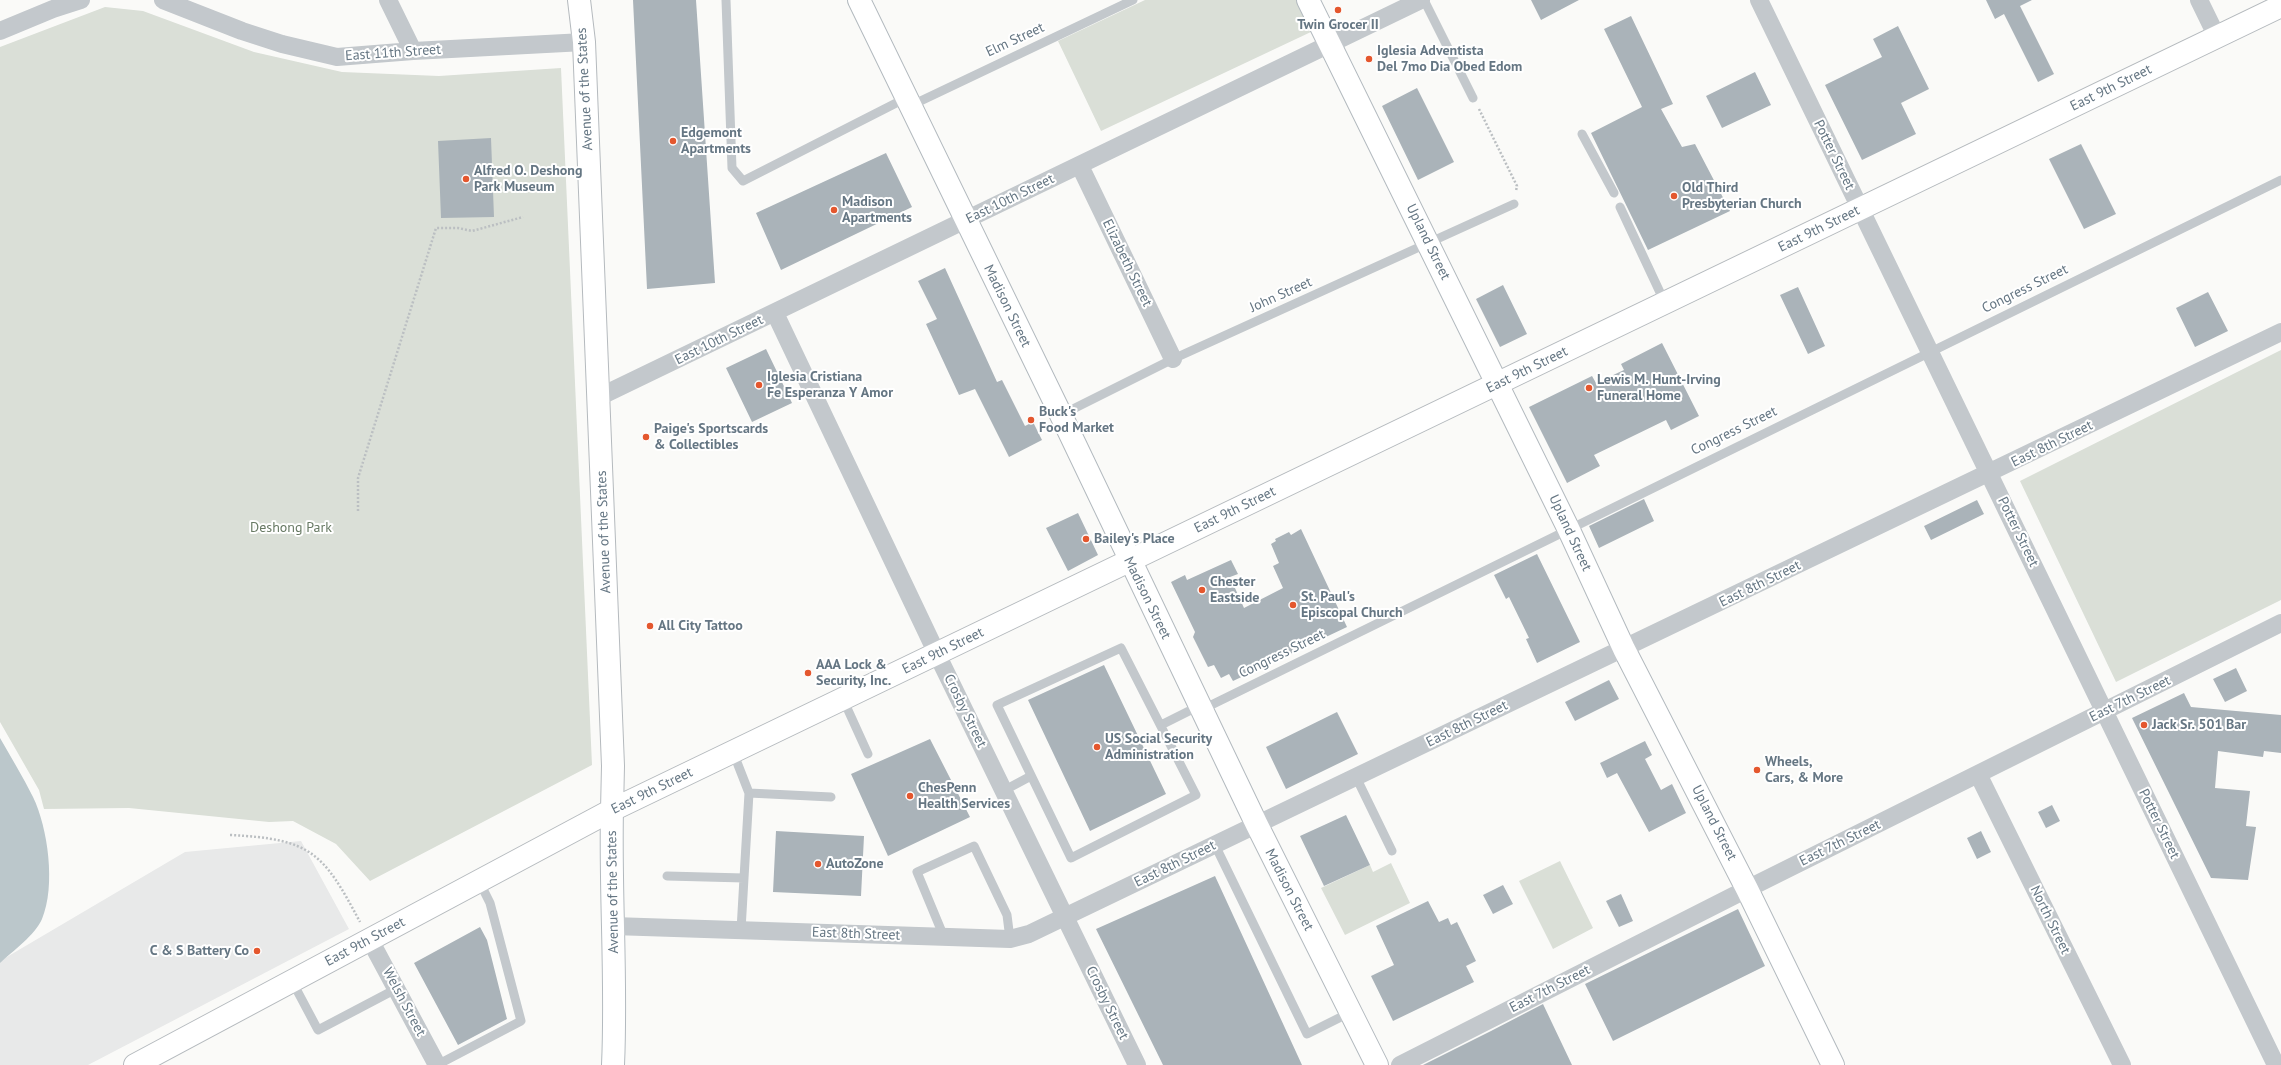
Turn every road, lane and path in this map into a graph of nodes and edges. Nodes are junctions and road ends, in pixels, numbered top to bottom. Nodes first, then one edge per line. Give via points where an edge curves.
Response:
1 (81, 0) edge
2 (162, 0) edge
3 (388, 0) edge
4 (579, 0) edge
5 (726, 0) edge
6 (859, 0) edge
7 (1133, 0) edge
8 (1308, 0) edge
9 (1421, 0) edge
10 (1424, 0) edge
11 (1759, 0) edge
12 (2199, 0) edge
13 (2281, 6) edge
14 (0, 31) edge
15 (2217, 37) junction
16 (584, 42) junction
17 (1330, 45) junction
18 (413, 51) junction
19 (1473, 98) joint
20 (908, 102) junction
21 (1582, 134) dead end
22 (1080, 166) junction
23 (2281, 180) edge
24 (1614, 193) dead end
25 (1514, 204) joint
26 (1620, 207) dead end
27 (1861, 209) junction
28 (523, 217) dead end
29 (965, 221) junction
30 (1429, 243) junction
31 (1665, 303) junction
32 (775, 313) junction
33 (2281, 332) edge
34 (1929, 351) junction
35 (1173, 360) junction
36 (1497, 384) junction
37 (599, 397) junction
38 (1061, 415) junction
39 (1989, 474) junction
40 (358, 511) dead end
41 (1568, 528) junction
42 (1129, 561) junction
43 (2281, 623) edge
44 (1624, 649) junction
45 (936, 654) junction
46 (844, 699) junction
47 (1200, 708) junction
48 (2104, 711) junction
49 (1160, 725) junction
50 (733, 752) junction
51 (868, 754) dead end
52 (1978, 774) junction
53 (1031, 776) junction
54 (1356, 777) junction
55 (1003, 791) junction
56 (749, 793) junction
57 (831, 798) dead end
58 (612, 810) junction
59 (1257, 825) junction
60 (230, 835) dead end
61 (1214, 845) junction
62 (1392, 852) dead end
63 (667, 876) dead end
64 (744, 878) junction
65 (479, 881) junction
66 (1747, 889) junction
67 (1065, 917) junction
68 (613, 926) junction
69 (741, 930) junction
70 (944, 937) junction
71 (1010, 939) junction
72 (370, 940) junction
73 (292, 982) junction
74 (396, 989) junction
75 (1351, 1012) junction
76 (135, 1065) edge
77 (437, 1065) edge
78 (613, 1065) edge
79 (1137, 1065) edge
80 (1377, 1065) edge
81 (1400, 1065) edge
82 (1833, 1065) edge
83 (2122, 1065) edge
84 (2276, 1065) edge

1 - 14 street
2 - 18 street, East 11th Street via 242,31 337,57
3 - 18 street
4 - 16 main road, Avenue of the States
5 - 20 lane, Elm Street via 732,168 743,181
6 - 20 main road, Madison Street
7 - 20 lane, Elm Street
8 - 17 main road, Upland Street
9 - 17 street, East 10th Street
10 - 19 lane
11 - 27 street, Potter Street
12 - 15 street
13 - 15 main road, East 9th Street
15 - 27 main road, East 9th Street
16 - 18 street, East 11th Street
16 - 37 main road, Avenue of the States
17 - 22 street, East 10th Street
17 - 30 main road, Upland Street
19 - 25 path via 1517,186
20 - 29 main road, Madison Street
21 - 24 lane
22 - 29 street, East 10th Street
22 - 35 street, Elizabeth Street
23 - 34 lane, Congress Street
25 - 30 lane, John Street
26 - 31 lane
27 - 31 main road, East 9th Street
27 - 34 street, Potter Street
28 - 40 path via 472,231 436,228 362,462 358,478
29 - 32 street, East 10th Street
29 - 38 main road, Madison Street
30 - 35 lane, John Street
30 - 36 main road, Upland Street
31 - 36 main road, East 9th Street
32 - 37 street, East 10th Street
32 - 45 street, Crosby Street
33 - 39 street, East 8th Street
34 - 39 street, Potter Street
34 - 41 lane, Congress Street
35 - 38 lane, John Street
36 - 41 main road, Upland Street
36 - 42 main road, East 9th Street
37 - 58 main road, Avenue of the States via 613,758
38 - 42 main road, Madison Street
39 - 44 street, East 8th Street
39 - 48 street, Potter Street
41 - 44 main road, Upland Street
41 - 47 lane, Congress Street
42 - 45 main road, East 9th Street
42 - 47 main road, Madison Street
43 - 48 street, East 7th Street
44 - 54 street, East 8th Street
44 - 66 main road, Upland Street
45 - 46 main road, East 9th Street
45 - 55 street, Crosby Street
46 - 50 main road, East 9th Street
46 - 51 lane
47 - 49 lane, Congress Street
47 - 59 main road, Madison Street
48 - 52 street, East 7th Street
48 - 84 street, Potter Street
49 - 53 lane via 1121,648 997,705
49 - 53 lane via 1196,795 1071,858
50 - 56 lane
50 - 58 main road, East 9th Street
52 - 66 street, East 7th Street
52 - 83 street, North Street
53 - 55 lane
54 - 59 street, East 8th Street
54 - 62 lane
55 - 67 street, Crosby Street
56 - 57 lane
56 - 64 lane
58 - 65 main road, East 9th Street
58 - 68 main road, Avenue of the States
59 - 61 street, East 8th Street
59 - 75 main road, Madison Street
60 - 72 path via 280,839 310,852 334,875
61 - 67 street, East 8th Street
61 - 75 lane via 1307,1034
63 - 64 lane
64 - 69 lane
65 - 72 main road, East 9th Street
65 - 77 lane via 490,904 521,1021
66 - 81 street, East 7th Street
66 - 82 main road, Upland Street
67 - 71 street, East 8th Street via 1029,934
67 - 79 street, Crosby Street
68 - 69 street, East 8th Street
68 - 78 main road, Avenue of the States
69 - 70 street, East 8th Street
70 - 71 street, East 8th Street
70 - 71 lane via 917,872 974,846 1007,915
72 - 73 main road, East 9th Street
72 - 74 street, Welsh Street
73 - 74 lane via 318,1030
73 - 76 main road, East 9th Street
74 - 77 street, Welsh Street
75 - 80 main road, Madison Street

